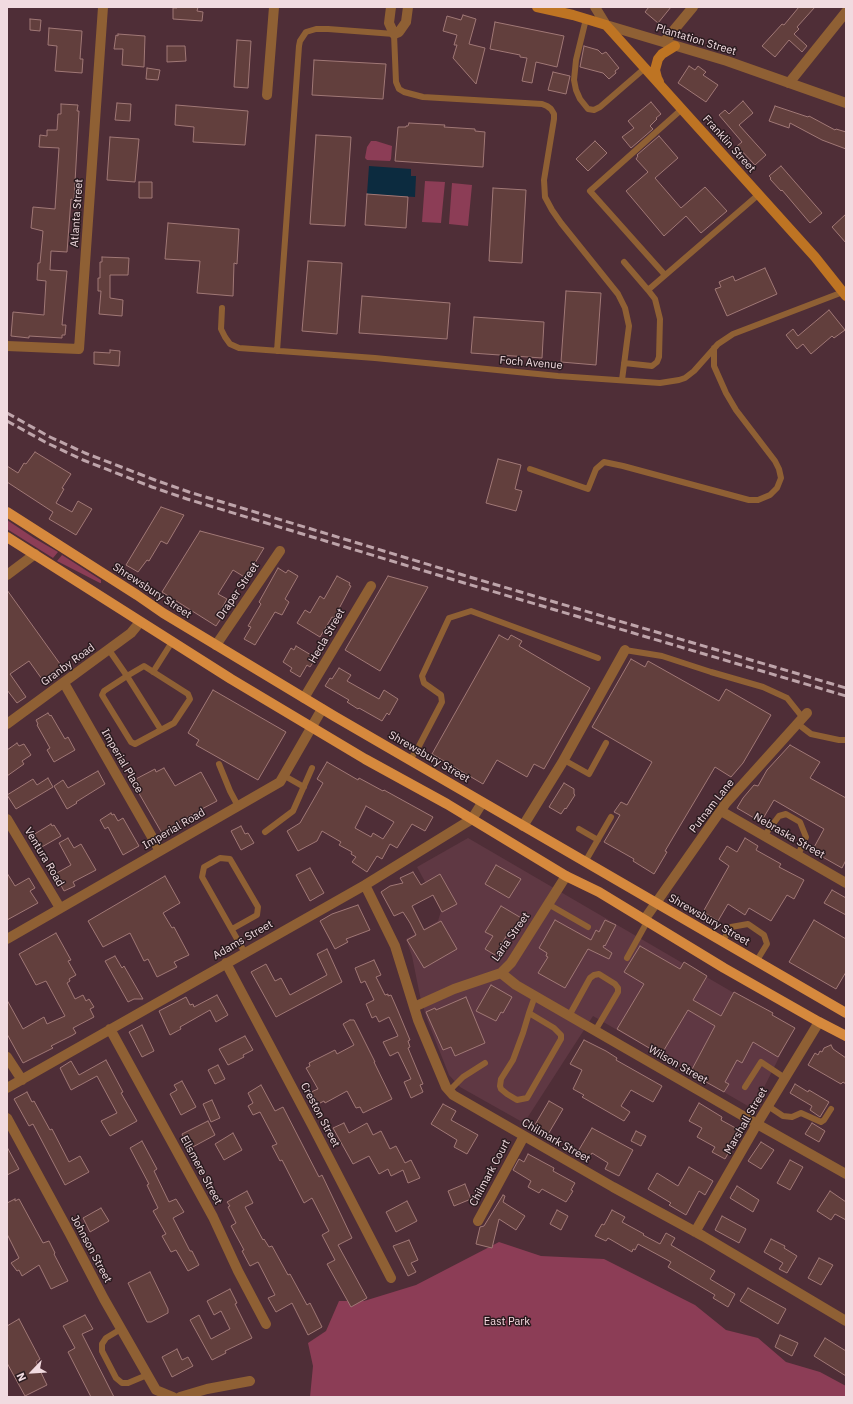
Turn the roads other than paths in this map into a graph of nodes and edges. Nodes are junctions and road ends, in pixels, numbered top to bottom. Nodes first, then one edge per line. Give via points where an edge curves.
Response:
1 (103, 7) edge
2 (274, 7) edge
3 (391, 7) edge
4 (408, 7) edge
5 (537, 7) edge
6 (595, 7) edge
7 (693, 7) edge
8 (846, 12) edge
9 (586, 19) junction
10 (606, 25) junction
11 (394, 34) junction
12 (664, 42) junction
13 (675, 46) junction
14 (645, 68) junction
15 (789, 83) junction
16 (660, 86) junction
17 (267, 95) dead end
18 (846, 103) edge
19 (682, 109) junction
20 (758, 195) junction
21 (624, 262) dead end
22 (665, 275) junction
23 (648, 290) junction
24 (845, 294) edge
25 (222, 308) dead end
26 (7, 346) edge
27 (714, 348) junction
28 (277, 351) junction
29 (624, 362) junction
30 (622, 380) junction
31 (530, 468) dead end
32 (7, 512) edge
33 (7, 537) edge
34 (280, 550) dead end
35 (35, 554) junction
36 (7, 575) edge
37 (371, 586) dead end
38 (140, 622) junction
39 (172, 642) junction
40 (216, 645) junction
41 (109, 650) junction
42 (625, 650) joint
43 (598, 658) dead end
44 (153, 672) junction
45 (127, 676) junction
46 (64, 683) junction
47 (304, 698) junction
48 (322, 709) junction
49 (803, 718) junction
50 (8, 720) edge
51 (311, 727) junction
52 (161, 730) junction
53 (846, 740) edge
54 (606, 743) dead end
55 (410, 760) junction
56 (564, 760) junction
57 (219, 764) dead end
58 (312, 768) dead end
59 (283, 775) junction
60 (304, 787) junction
61 (482, 802) junction
62 (238, 806) junction
63 (720, 811) junction
64 (611, 817) dead end
65 (7, 819) edge
66 (472, 819) junction
67 (523, 826) junction
68 (579, 829) dead end
69 (265, 832) dead end
70 (764, 836) junction
71 (598, 840) junction
72 (160, 851) junction
73 (798, 855) junction
74 (585, 862) junction
75 (566, 876) junction
76 (846, 883) edge
77 (365, 885) junction
78 (655, 903) junction
79 (548, 904) junction
80 (60, 908) junction
81 (646, 921) junction
82 (588, 927) dead end
83 (232, 929) junction
84 (7, 939) edge
85 (722, 942) junction
86 (245, 953) junction
87 (627, 958) dead end
88 (756, 962) junction
89 (226, 963) junction
90 (501, 973) junction
91 (535, 996) junction
92 (414, 1007) junction
93 (529, 1013) junction
94 (846, 1013) edge
95 (569, 1016) junction
96 (819, 1022) junction
97 (110, 1030) junction
98 (595, 1031) junction
99 (846, 1036) edge
100 (7, 1056) edge
101 (485, 1063) dead end
102 (785, 1078) junction
103 (22, 1080) junction
104 (745, 1087) dead end
105 (7, 1088) edge
106 (449, 1091) junction
107 (768, 1106) junction
108 (831, 1109) dead end
109 (7, 1118) edge
110 (757, 1124) junction
111 (524, 1136) junction
112 (846, 1174) edge
113 (478, 1221) dead end
114 (695, 1232) junction
115 (391, 1278) dead end
116 (846, 1321) edge
117 (266, 1324) dead end
118 (121, 1328) junction
119 (147, 1375) junction
120 (250, 1382) dead end
121 (174, 1397) edge
122 (180, 1397) edge

1 - 26 street, Atlanta Street via 79,349
2 - 17 street
3 - 11 street via 389,23
4 - 11 street via 406,22 399,32
5 - 9 main road, Plantation Street
6 - 10 street, Franklin Street
7 - 12 street
8 - 15 street
9 - 10 main road, Plantation Street
9 - 14 lane via 574,80 580,99 588,109 600,108
10 - 12 street, Plantation Street
10 - 14 main road, Franklin Street
11 - 28 lane via 316,29 306,32 300,42
11 - 29 lane via 396,82 399,89 406,94 542,104 551,109 554,119 544,180 545,197 561,223 620,297 627,311
12 - 13 street, Plantation Street
13 - 15 street, Plantation Street
13 - 16 main road via 658,59 656,78
14 - 16 main road, Franklin Street
15 - 18 street, Plantation Street
16 - 19 main road, Franklin Street
19 - 20 main road, Franklin Street
19 - 22 lane via 590,191
20 - 22 lane
20 - 24 main road, Franklin Street
21 - 23 lane
22 - 23 lane
23 - 29 lane via 658,306 659,357 652,366
24 - 27 lane, Foch Avenue via 733,334
25 - 28 lane, Foch Avenue via 221,329 230,344 239,348
27 - 30 lane, Foch Avenue via 694,371 679,380 660,383
27 - 31 lane via 714,366 726,392 779,469 781,478 777,488 770,495 758,500 749,500 604,462 596,469 588,489
28 - 30 lane, Foch Avenue
29 - 30 lane
32 - 40 main road, Shrewsbury Street
33 - 35 main road
34 - 40 street, Draper Street
35 - 36 street
35 - 38 main road
37 - 47 street, Hecla Street
38 - 39 main road
38 - 41 street, Granby Road via 131,634
39 - 44 lane
39 - 51 main road
40 - 47 main road, Shrewsbury Street
41 - 45 lane
41 - 46 street, Granby Road
42 - 49 lane via 662,656 763,687 787,698
42 - 56 street
43 - 55 lane via 471,611 450,618 422,676 424,683 441,695 442,702
44 - 45 lane via 144,666
44 - 52 lane via 188,694 190,699 174,723
45 - 52 lane
45 - 52 lane via 102,695 131,742 136,744
46 - 50 street, Granby Road
46 - 72 street, Imperial Place
47 - 48 main road, Shrewsbury Street
48 - 51 street, Imperial Road
48 - 55 main road, Shrewsbury Street
49 - 53 lane via 812,734
49 - 63 street, Putnam Lane
51 - 59 street, Imperial Road
51 - 66 main road
54 - 56 lane via 589,774
55 - 61 main road, Shrewsbury Street
56 - 67 street
57 - 62 lane
58 - 60 lane
59 - 60 lane
59 - 62 street, Imperial Road via 280,782
60 - 69 lane via 293,811
61 - 66 street, Adams Street
61 - 67 main road, Shrewsbury Street
62 - 72 street, Imperial Road
63 - 70 street, Nebraska Street
63 - 78 street, Putnam Lane
64 - 71 lane
65 - 80 street, Ventura Road
66 - 75 main road
66 - 77 street, Adams Street
67 - 74 main road, Shrewsbury Street
68 - 71 lane
70 - 73 street, Nebraska Street
70 - 73 lane via 779,816 786,814 800,822 806,837
71 - 74 lane
72 - 80 street, Imperial Road
73 - 76 street, Nebraska Street
74 - 78 main road, Shrewsbury Street
75 - 79 street, Laria Street
75 - 81 main road via 599,892
77 - 86 street, Adams Street
77 - 92 street, Chilmark Street via 395,946
78 - 81 street, Putnam Lane
78 - 85 main road, Shrewsbury Street
79 - 82 lane
79 - 90 street, Laria Street via 511,963
80 - 84 street, Imperial Road
81 - 87 lane
81 - 96 main road
83 - 83 lane via 202,877 204,867 220,858 230,859 258,907 257,914
83 - 86 lane
85 - 88 main road, Shrewsbury Street
85 - 88 lane via 731,928 748,924 764,935 767,944
86 - 89 street, Adams Street
88 - 94 main road, Shrewsbury Street
89 - 97 street, Adams Street
89 - 115 street, Creston Street
90 - 91 street, Wilson Street
90 - 92 street, Laria Street via 454,989
91 - 93 lane
91 - 95 street, Wilson Street
92 - 106 street, Chilmark Street
93 - 93 lane via 513,1060 501,1079 500,1086 517,1100 527,1098 561,1035
95 - 98 street, Wilson Street
95 - 98 lane via 590,978 599,974 614,984 618,992
96 - 99 main road
96 - 102 street, Marshall Street
97 - 103 street, Adams Street
97 - 117 street, Ellsmere Street via 209,1210
98 - 110 street, Wilson Street
100 - 103 street
101 - 106 lane
102 - 104 lane via 761,1062
102 - 107 street, Marshall Street
103 - 105 street, Adams Street
106 - 111 street, Chilmark Street
107 - 108 lane via 783,1116 792,1117 801,1113 821,1122
107 - 110 street, Marshall Street
109 - 118 street, Johnson Street
110 - 112 street, Wilson Street
110 - 114 street, Marshall Street
111 - 113 street, Chilmark Court
111 - 114 street, Chilmark Street
114 - 116 street, Chilmark Street
118 - 119 street, Johnson Street
118 - 119 lane via 106,1338 102,1344 102,1351 116,1378 128,1384
119 - 121 street, Johnson Street via 156,1390
120 - 122 street

